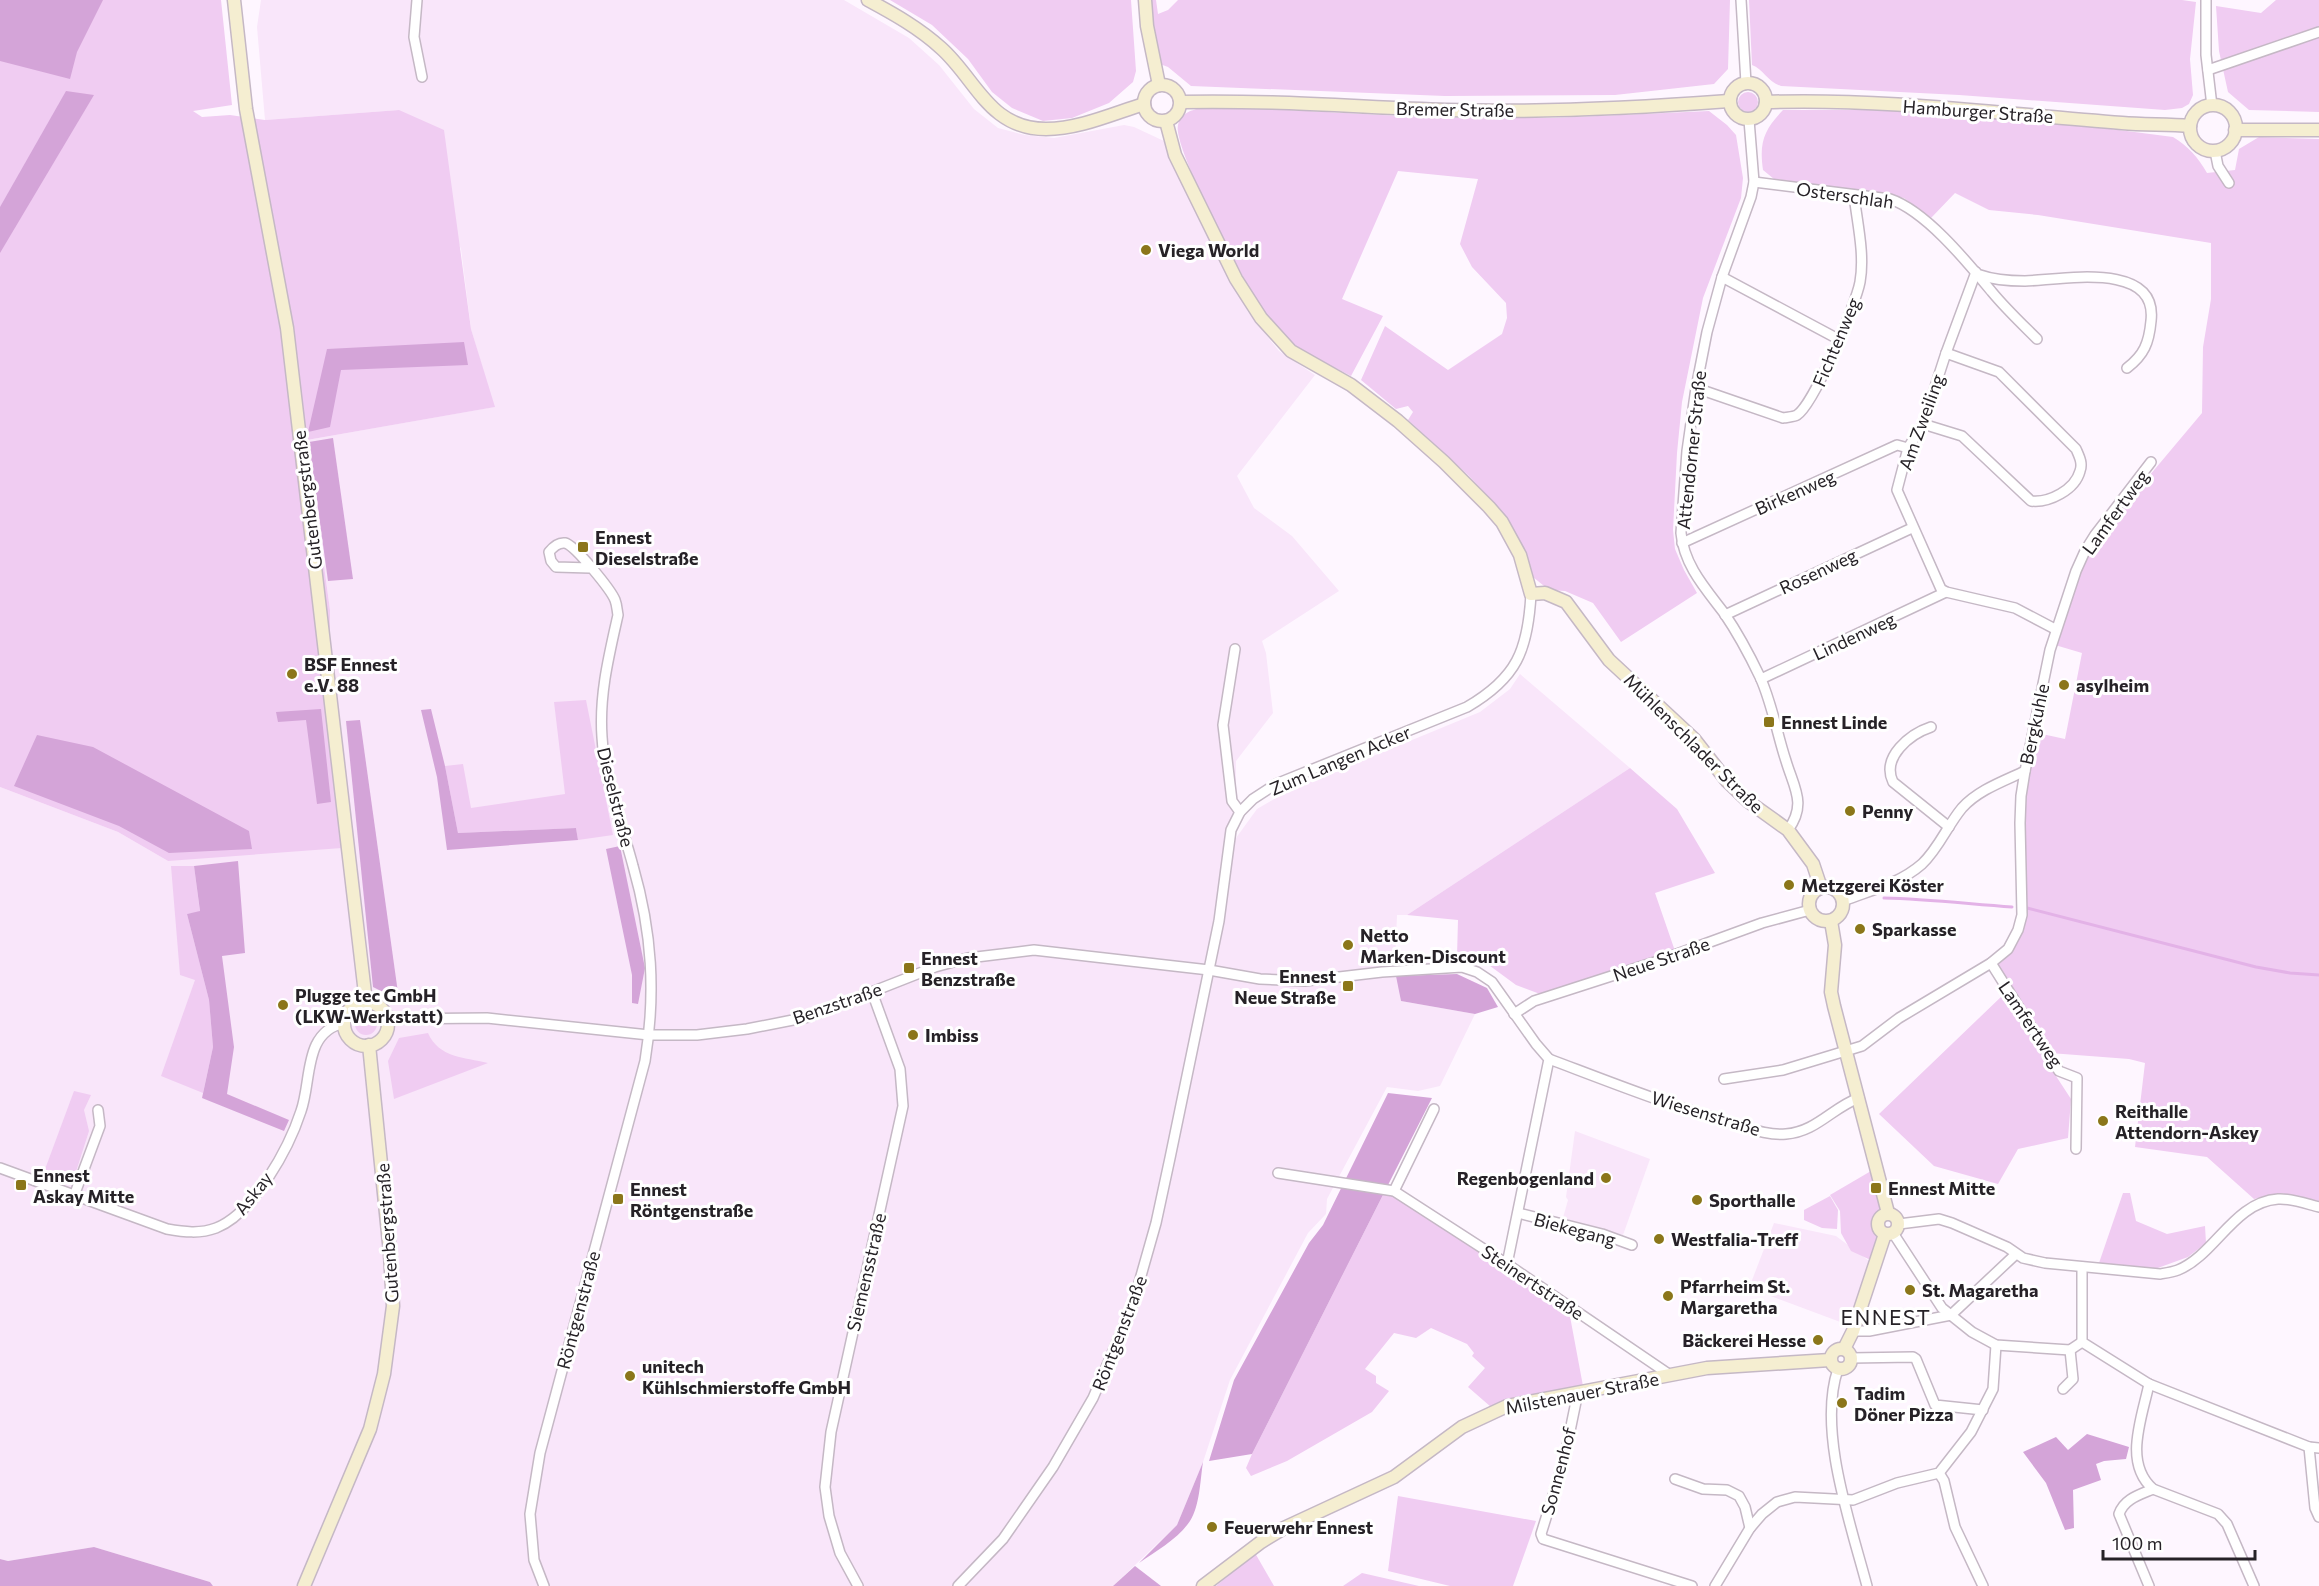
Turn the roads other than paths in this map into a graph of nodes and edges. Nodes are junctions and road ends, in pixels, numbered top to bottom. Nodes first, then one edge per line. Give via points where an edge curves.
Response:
1 (234, 0) edge
2 (417, 0) edge
3 (868, 0) edge
4 (1145, 0) edge
5 (1741, 0) edge
6 (2206, 0) edge
7 (2319, 32) edge
8 (2208, 70) junction
9 (422, 77) dead end
10 (1746, 83) junction
11 (1159, 85) junction
12 (1729, 101) junction
13 (1181, 102) junction
14 (1766, 102) junction
15 (1144, 104) junction
16 (2212, 106) junction
17 (1749, 120) junction
18 (1166, 121) junction
19 (2190, 126) junction
20 (2235, 130) junction
21 (2319, 130) edge
22 (2215, 151) junction
23 (1754, 182) junction
24 (2229, 183) dead end
25 (1854, 195) junction
26 (1978, 274) junction
27 (1722, 278) junction
28 (1838, 339) junction
29 (2037, 339) dead end
30 (1946, 353) junction
31 (2127, 369) dead end
32 (1696, 388) junction
33 (1923, 424) junction
34 (1908, 448) junction
35 (2151, 462) dead end
36 (1912, 528) junction
37 (1682, 543) junction
38 (590, 568) dead end
39 (1946, 592) junction
40 (1531, 594) junction
41 (1725, 615) junction
42 (2055, 629) junction
43 (1234, 649) dead end
44 (1761, 679) junction
45 (1931, 727) dead end
46 (2025, 771) junction
47 (1240, 813) junction
48 (1949, 826) junction
49 (1788, 830) junction
50 (1821, 888) junction
51 (1844, 901) junction
52 (1810, 910) junction
53 (1831, 921) junction
54 (1991, 963) junction
55 (1209, 970) junction
56 (872, 992) junction
57 (366, 1002) junction
58 (1514, 1014) junction
59 (387, 1019) junction
60 (344, 1023) junction
61 (649, 1035) junction
62 (369, 1045) junction
63 (1846, 1051) junction
64 (1549, 1059) junction
65 (1724, 1079) dead end
66 (1859, 1098) junction
67 (1434, 1109) dead end
68 (98, 1110) dead end
69 (2076, 1149) dead end
70 (0, 1168) edge
71 (1278, 1173) dead end
72 (1394, 1191) junction
73 (74, 1196) junction
74 (2319, 1207) edge
75 (1518, 1213) junction
76 (1888, 1213) junction
77 (1892, 1230) junction
78 (1632, 1245) dead end
79 (2016, 1254) junction
80 (1507, 1264) junction
81 (2082, 1267) junction
82 (1951, 1315) junction
83 (1853, 1331) junction
84 (2082, 1342) junction
85 (1996, 1345) junction
86 (2070, 1350) junction
87 (1848, 1354) junction
88 (1834, 1365) junction
89 (1670, 1375) junction
90 (2149, 1384) junction
91 (2063, 1389) dead end
92 (1578, 1392) junction
93 (1983, 1410) junction
94 (2314, 1447) edge
95 (1939, 1473) junction
96 (1675, 1479) dead end
97 (2153, 1489) junction
98 (1845, 1500) junction
99 (2319, 1517) edge
100 (1750, 1528) junction
101 (304, 1586) edge
102 (544, 1586) edge
103 (858, 1586) edge
104 (958, 1586) edge
105 (1203, 1586) edge
106 (1692, 1586) edge
107 (1715, 1586) edge
108 (1867, 1586) edge
109 (1983, 1586) edge
110 (2149, 1586) edge
111 (2254, 1586) edge

1 - 57 main road, Gutenbergstraße via 246,109 287,328
2 - 9 street via 414,37
3 - 15 main road via 913,25 943,49 982,98 998,113 1022,126 1075,126
4 - 11 main road
5 - 10 street
6 - 8 street
7 - 8 street
8 - 16 street
10 - 12 main road via 1735,88
10 - 14 main road via 1759,86
11 - 13 main road via 1176,90
11 - 15 main road via 1146,94
12 - 13 main road, Bremer Straße via 1562,110
12 - 17 main road via 1735,115
13 - 18 main road via 1178,112
14 - 17 main road via 1763,112
14 - 19 main road, Hamburger Straße via 1967,108
15 - 18 main road via 1153,119
16 - 19 main road via 2196,112
16 - 20 main road via 2230,113
17 - 23 street, Attendorner Straße
18 - 40 main road via 1175,155 1236,279 1261,318 1290,351 1351,385 1398,421 1489,507 1520,555
19 - 22 main road via 2194,141
20 - 21 main road
20 - 22 main road via 2232,141
22 - 24 street via 2218,166
23 - 25 street, Osterschlah
23 - 27 street, Attendorner Straße
25 - 26 street, Osterschlah via 1904,204
25 - 28 street, Fichtenweg via 1860,281
26 - 29 street, Osterschlah
26 - 30 street, Am Zweiling
26 - 31 street via 2024,281 2109,278 2133,284 2144,293 2152,313 2150,335 2140,358
27 - 28 street
27 - 32 street, Attendorner Straße
28 - 32 street, Fichtenweg via 1814,394 1797,415 1783,418
30 - 33 street, Am Zweiling
30 - 33 street via 1999,372 2076,449 2080,473 2053,500 2031,501 1962,436
32 - 37 street, Attendorner Straße via 1686,463
33 - 34 street, Am Zweiling
34 - 36 street, Am Zweiling via 1897,490
34 - 37 street, Birkenweg via 1898,445
35 - 42 street, Lamfertweg via 2085,551
36 - 39 street, Am Zweiling via 1941,589
36 - 41 street, Rosenweg
37 - 41 street, Attendorner Straße via 1690,566
38 - 61 street, Dieselstraße via 608,588 618,615 602,692 602,738 607,773 649,936
39 - 42 street via 2015,608
39 - 44 street, Lindenweg
40 - 47 street, Zum Langen Acker via 1521,655 1484,697 1276,784
40 - 49 main road, Mühlenschlader Straße via 1545,593 1566,602 1609,660 1694,739 1749,802
41 - 44 street, Attendorner Straße
42 - 46 street, Bergkuhle
43 - 47 street via 1223,724 1229,786
44 - 49 street, Attendorner Straße via 1798,796 1797,818
45 - 48 street via 1918,731 1892,757 1889,774 1893,782
46 - 48 street, Bergkuhle via 1978,794
46 - 54 street, Lamfertweg via 2020,823 2022,915 2008,949
47 - 55 street, Zum Langen Acker via 1231,830
48 - 51 street, Bergkuhle via 1933,852 1904,877
49 - 50 main road, Mühlenschlader Straße via 1813,864
50 - 51 main road via 1834,889
50 - 52 main road via 1810,897
51 - 53 main road via 1841,914
52 - 53 main road via 1817,919
52 - 58 street, Neue Straße via 1534,1001
53 - 63 main road via 1835,945 1832,992
54 - 63 street, Lamfertweg via 1899,1018 1862,1046
54 - 69 street, Lamfertweg via 2059,1071 2077,1078
55 - 56 street, Benzstraße via 1034,950 968,958
55 - 58 street, Benzstraße via 1260,979 1305,981 1462,967 1492,982
55 - 104 street, Röntgenstraße via 1156,1223 1133,1304 1093,1398 1053,1467 1003,1539
56 - 61 street, Benzstraße via 808,1017 747,1029
56 - 103 street, Siemensstraße via 900,1069 903,1106 831,1432 825,1487 840,1553
57 - 59 main road via 382,1009
57 - 60 main road via 352,1007
58 - 64 street, Benzstraße
59 - 61 street, Benzstraße via 487,1018
59 - 62 main road via 383,1037
60 - 62 main road via 351,1040
60 - 73 street, Askay via 323,1033 314,1049 302,1111 285,1149 258,1191 226,1223 201,1232 177,1231
61 - 102 street, Röntgenstraße via 540,1453 530,1514 534,1560
62 - 101 main road, Gutenbergstraße via 393,1306 384,1374 370,1429
63 - 65 street via 1783,1070
63 - 66 main road
64 - 66 street, Wiesenstraße via 1688,1111 1761,1131 1803,1131
64 - 75 street
66 - 76 main road
67 - 72 street
68 - 73 street via 100,1126
70 - 73 street, Askay
71 - 72 street, Steinertstraße
72 - 80 street, Steinertstraße
74 - 81 street via 2280,1198 2267,1201 2242,1213 2179,1270 2160,1274
75 - 78 street, Biekegang
75 - 80 street
76 - 77 main road via 1898,1218
76 - 77 main road via 1878,1222 1880,1229
77 - 79 street via 1938,1219
77 - 82 street via 1942,1308
77 - 83 main road
79 - 81 street via 2045,1263
79 - 82 street
80 - 89 street, Steinertstraße
81 - 84 street
82 - 83 street
82 - 85 street
83 - 87 main road
84 - 86 street
84 - 90 street
85 - 86 street
85 - 93 street via 1993,1389
86 - 91 street via 2073,1379
87 - 88 main road via 1847,1367
87 - 88 main road via 1836,1350
87 - 93 street via 1913,1357 1935,1405
88 - 89 main road, Milstenauer Straße via 1707,1368
88 - 98 street via 1832,1440
89 - 92 main road, Milstenauer Straße
90 - 94 street
90 - 97 street via 2136,1451 2138,1466
92 - 105 main road, Milstenauer Straße via 1485,1414 1394,1477 1261,1542
92 - 106 street, Sonnenhof via 1564,1460 1541,1534 1543,1539
93 - 95 street
94 - 99 street
95 - 98 street
95 - 109 street via 1955,1527
96 - 100 street via 1739,1496
97 - 110 street via 2122,1506 2119,1514
97 - 111 street via 2218,1514 2232,1533
98 - 100 street via 1795,1497 1777,1503
98 - 108 street
100 - 107 street

